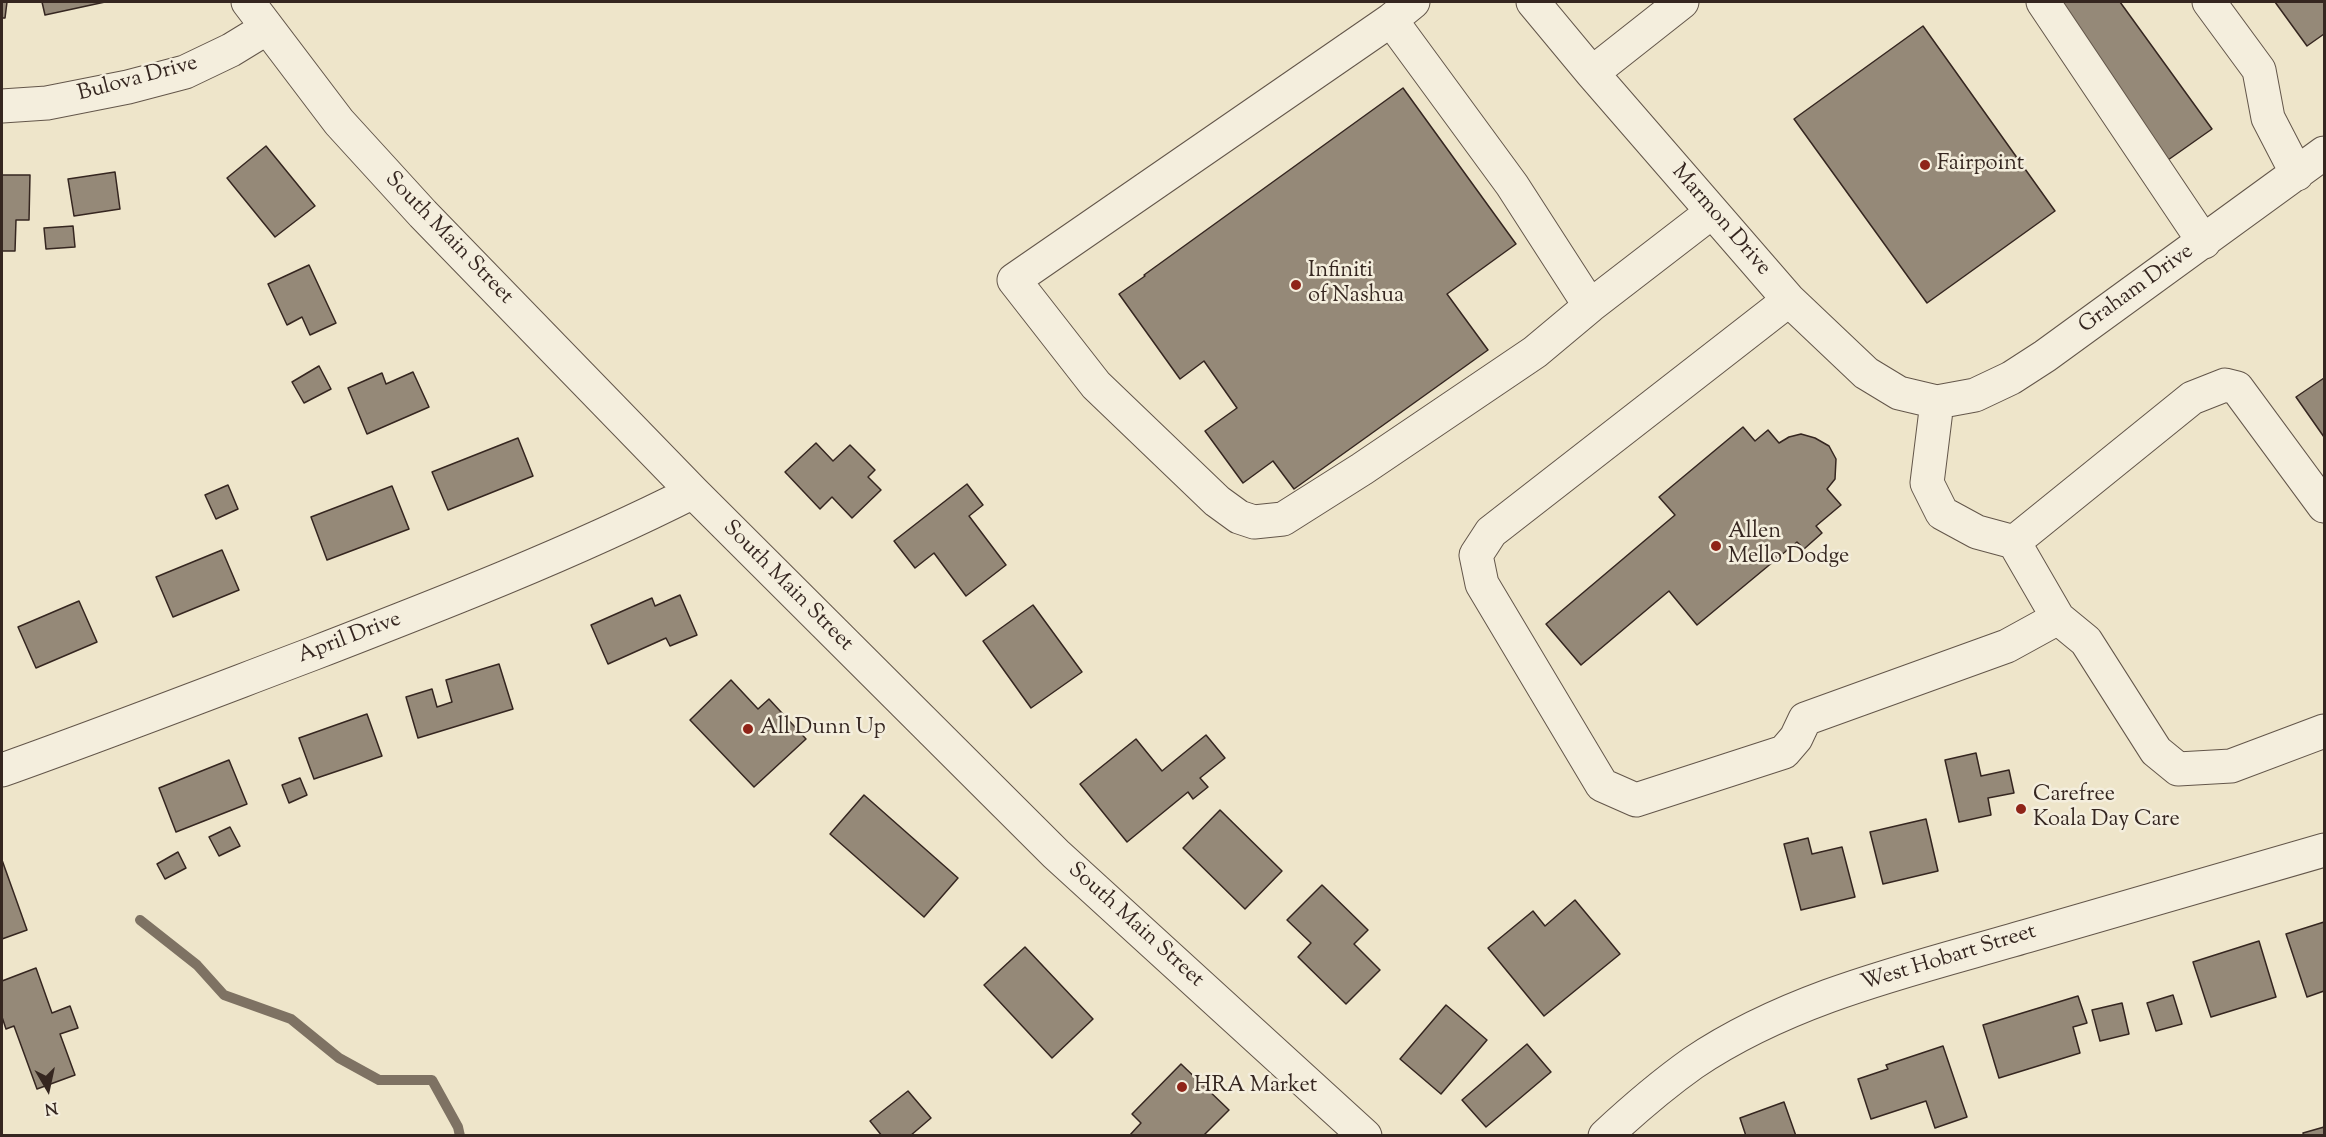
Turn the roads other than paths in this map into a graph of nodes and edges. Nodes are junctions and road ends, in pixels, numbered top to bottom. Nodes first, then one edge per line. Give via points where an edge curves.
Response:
1 (248, 2) edge
2 (1533, 2) edge
3 (1682, 2) edge
4 (2043, 2) edge
5 (2209, 2) edge
6 (1402, 11) edge
7 (267, 28) junction
8 (1592, 73) junction
9 (2, 106) edge
10 (2325, 153) edge
11 (2297, 174) junction
12 (1712, 212) junction
13 (2204, 242) junction
14 (1788, 300) junction
15 (1590, 306) junction
16 (1936, 402) junction
17 (693, 492) junction
18 (2325, 506) edge
19 (2014, 543) junction
20 (2058, 618) junction
21 (2325, 730) edge
22 (2, 770) edge
23 (2325, 850) edge
24 (1365, 1136) edge
25 (1605, 1136) edge

1 - 7 street, South Main Street
2 - 8 street, Marmon Drive
3 - 8 street
4 - 13 street
5 - 11 street via 2259,70 2268,118
6 - 15 street
6 - 15 street via 1014,280 1096,385 1217,501 1239,517 1254,522 1283,519 1362,469 1535,352
7 - 9 street, Bulova Drive via 185,72 47,103
7 - 17 street, South Main Street via 339,122 423,214
8 - 12 street, Marmon Drive
10 - 11 street, Graham Drive
11 - 13 street, Graham Drive
12 - 14 street, Marmon Drive
12 - 15 street
13 - 16 street, Graham Drive via 2011,378 1975,395
14 - 16 street, Marmon Drive via 1866,374 1899,393
14 - 20 street via 1491,532 1476,555 1482,584 1602,785 1636,800 1784,752 1796,738 1804,719 2007,646
16 - 19 street via 1927,483 1942,513 1977,532
17 - 22 street, April Drive via 549,560
17 - 24 street, South Main Street via 1056,854
18 - 19 street via 2237,388 2225,385 2192,398
19 - 20 street
20 - 21 street via 2086,641 2156,751 2178,769 2231,766
23 - 25 street, West Hobart Street via 1824,998 1757,1027 1694,1063 1636,1106

